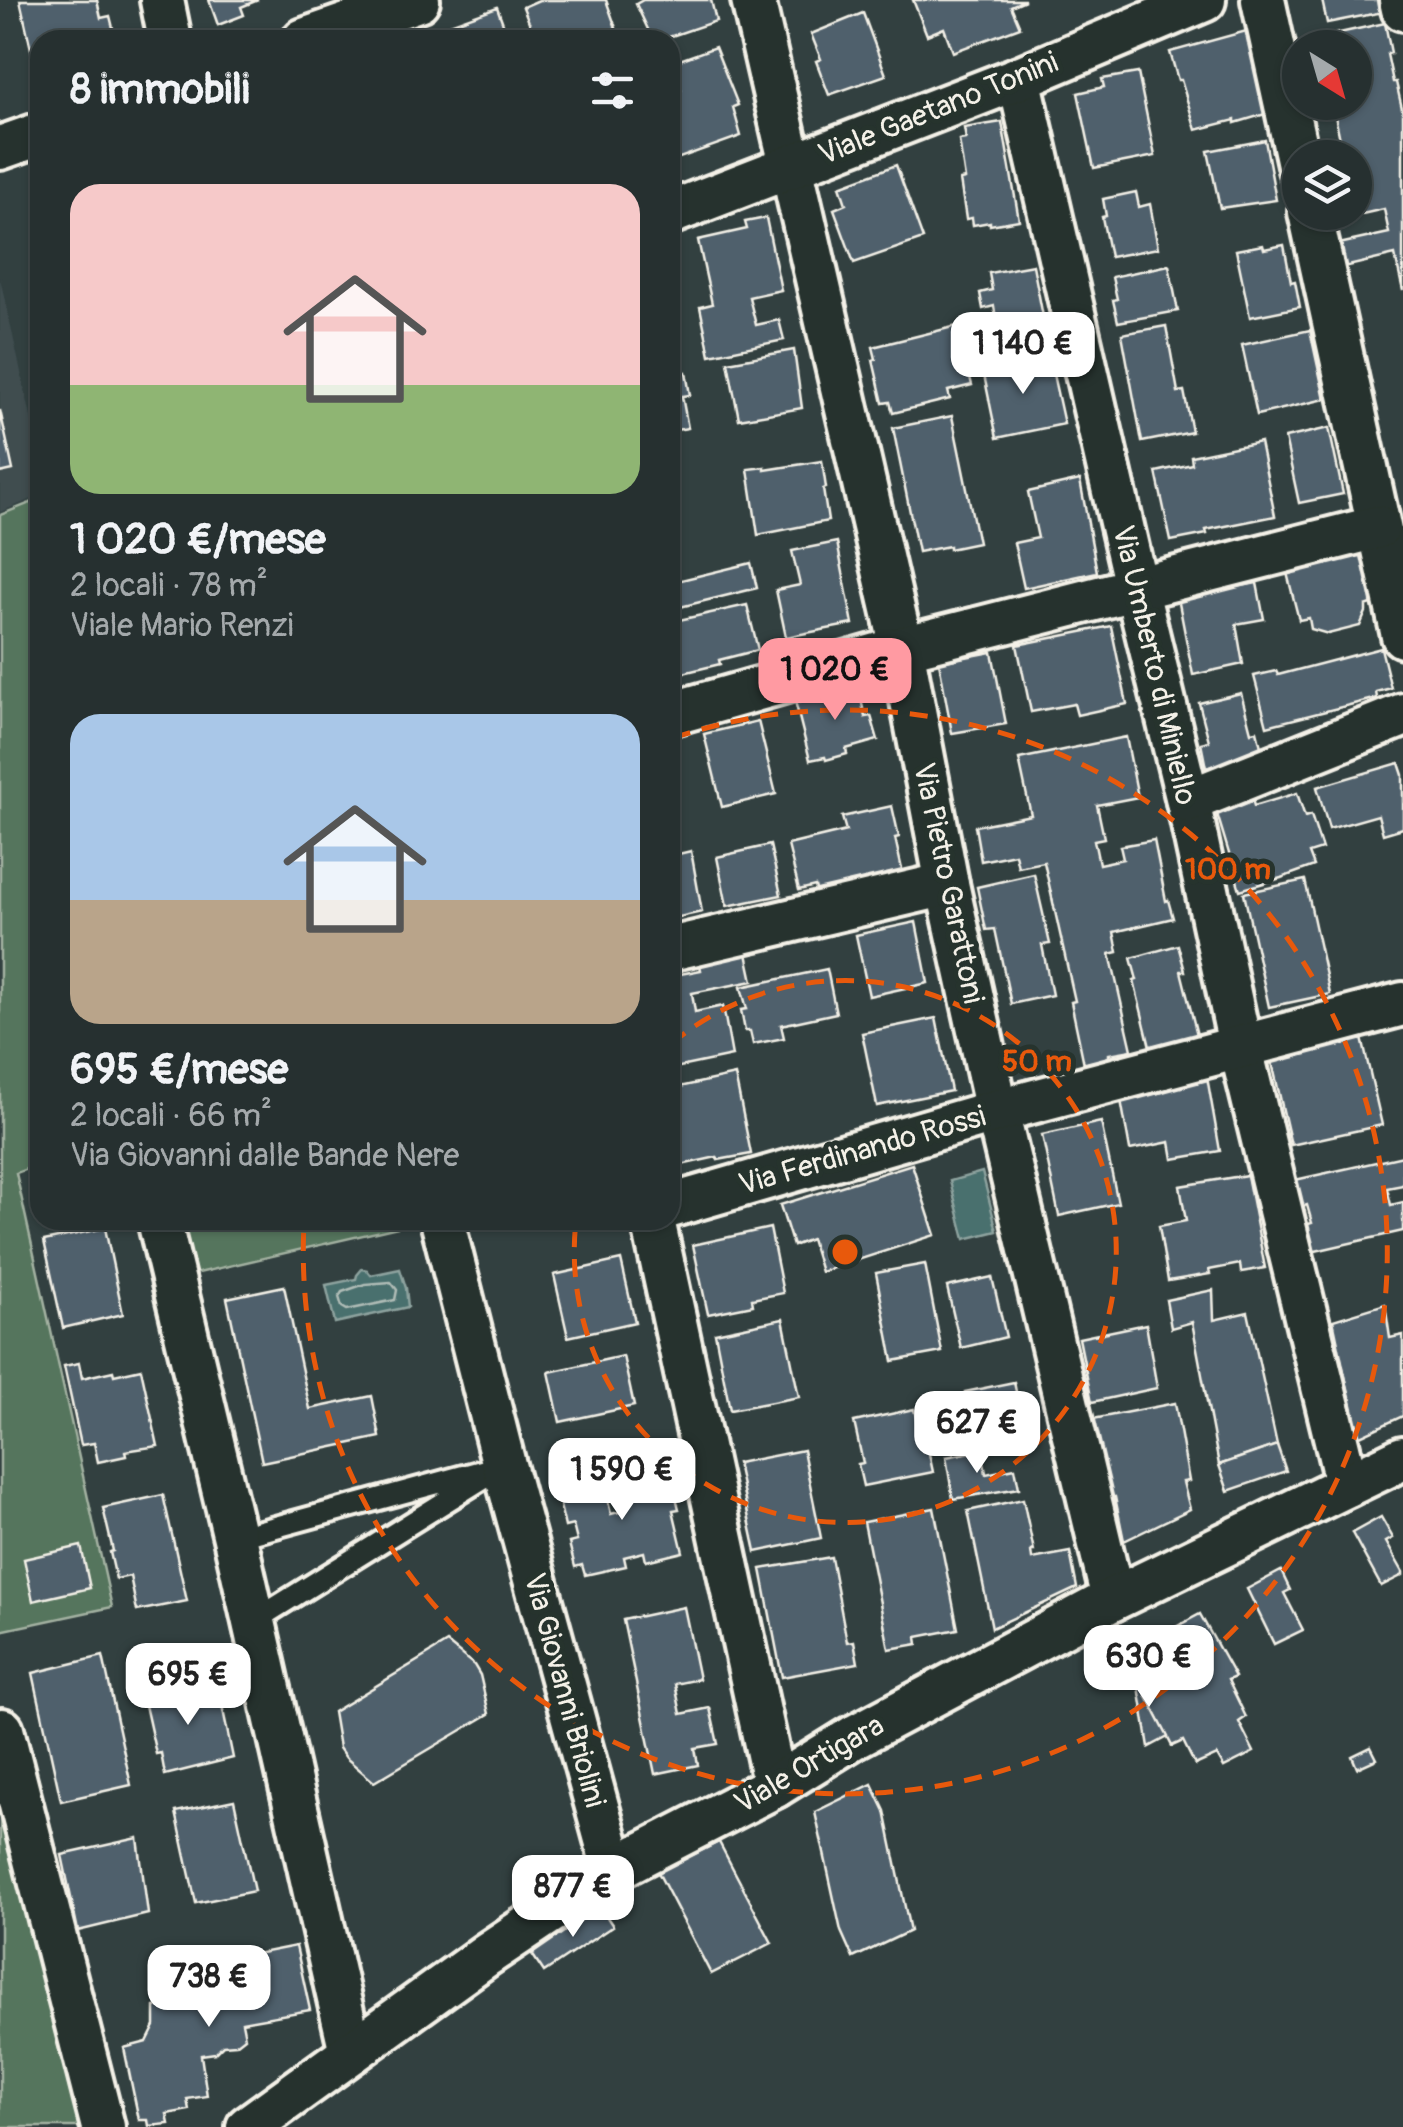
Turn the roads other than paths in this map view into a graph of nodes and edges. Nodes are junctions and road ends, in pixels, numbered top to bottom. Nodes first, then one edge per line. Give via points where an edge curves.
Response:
1 (162, 0) edge
2 (418, 0) edge
3 (753, 0) edge
4 (1204, 0) edge
5 (1263, 0) edge
6 (1401, 0) edge
7 (1403, 9) edge
8 (168, 30) edge
9 (332, 30) edge
10 (1019, 78) junction
11 (30, 138) edge
12 (1294, 140) edge
13 (0, 148) edge
14 (790, 167) junction
15 (680, 209) edge
16 (1314, 230) edge
17 (1378, 527) junction
18 (1136, 587) junction
19 (1403, 636) edge
20 (902, 648) junction
21 (680, 711) edge
22 (1403, 714) edge
23 (1188, 801) junction
24 (947, 884) junction
25 (680, 946) edge
26 (1403, 1004) edge
27 (1240, 1045) junction
28 (997, 1110) junction
29 (680, 1203) edge
30 (161, 1230) edge
31 (445, 1230) edge
32 (655, 1230) edge
33 (1403, 1458) edge
34 (504, 1465) junction
35 (1347, 1485) junction
36 (235, 1538) junction
37 (1114, 1598) junction
38 (254, 1621) junction
39 (2, 1730) edge
40 (774, 1786) junction
41 (614, 1869) junction
42 (351, 2052) junction
43 (103, 2127) edge
44 (248, 2127) edge

1 - 8 street
2 - 9 street
3 - 14 street, Via Pietro Garattoni
4 - 10 street, Viale Gaetano Tonini
5 - 12 street
6 - 7 street
10 - 14 street, Viale Gaetano Tonini
10 - 18 street, Via Umberto di Miniello
11 - 13 street
14 - 15 street, Viale Gaetano Tonini
14 - 20 street, Via Pietro Garattoni
16 - 17 street
17 - 18 street
17 - 19 street
18 - 20 street
18 - 23 street, Via Umberto di Miniello
20 - 21 street
20 - 24 street, Via Pietro Garattoni
22 - 23 street
23 - 27 street, Via Umberto di Miniello
24 - 25 street
24 - 28 street, Via Pietro Garattoni
26 - 27 street, Via Ferdinando Rossi
27 - 28 street, Via Ferdinando Rossi
27 - 35 street, Via Umberto di Miniello
28 - 29 street, Via Ferdinando Rossi
28 - 37 street, Via Pietro Garattoni
30 - 36 street
31 - 34 street, Via Giovanni Briolini
32 - 40 street
33 - 35 street, Viale Ortigara
34 - 36 lane
34 - 38 lane
34 - 41 street, Via Giovanni Briolini
35 - 37 street, Viale Ortigara
36 - 38 street
37 - 40 street, Viale Ortigara
38 - 42 street
39 - 43 street
40 - 41 street, Viale Ortigara
41 - 42 street, Viale Ortigara
42 - 44 street, Viale Ortigara

